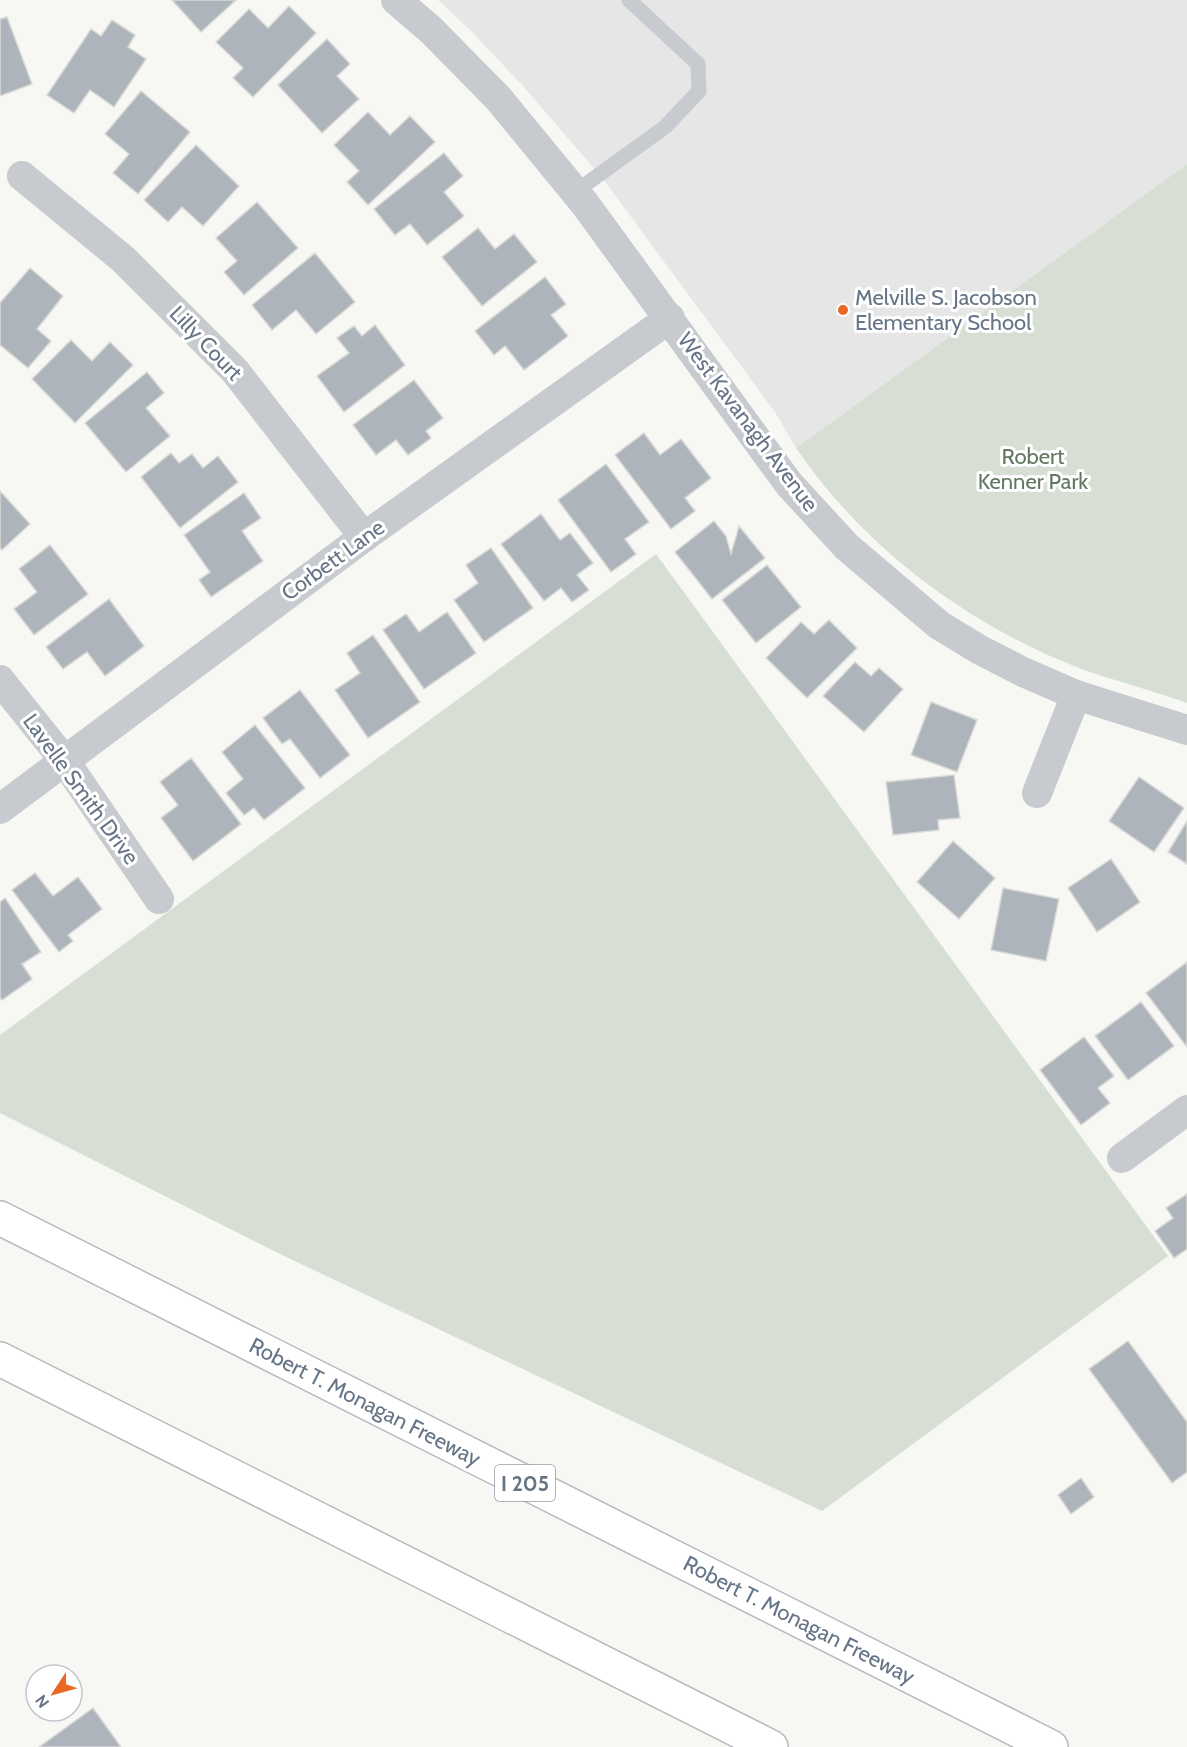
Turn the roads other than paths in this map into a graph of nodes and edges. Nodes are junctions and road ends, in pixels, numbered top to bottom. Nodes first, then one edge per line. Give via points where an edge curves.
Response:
1 (396, 0) edge
2 (629, 0) edge
3 (22, 176) dead end
4 (575, 192) junction
5 (670, 318) junction
6 (364, 537) junction
7 (0, 680) edge
8 (1076, 695) junction
9 (1187, 730) edge
10 (64, 760) junction
11 (1037, 793) dead end
12 (0, 809) edge
13 (159, 899) dead end
14 (1187, 1110) edge
15 (1122, 1158) dead end
16 (0, 1218) edge
17 (0, 1359) edge
18 (771, 1747) edge
19 (1051, 1747) edge

1 - 4 street, West Kavanagh Avenue via 498,98
2 - 4 lane via 698,64 699,91 665,127
3 - 6 street, Lilly Court via 123,260 236,370
4 - 5 street, West Kavanagh Avenue
5 - 6 street, Corbett Lane
5 - 8 street, West Kavanagh Avenue via 789,484 847,547 939,625 988,655
6 - 10 street, Corbett Lane
7 - 10 street, Lavelle Smith Drive
8 - 9 street, West Kavanagh Avenue
8 - 11 street
10 - 12 street, Corbett Lane
10 - 13 street, Lavelle Smith Drive
14 - 15 street
16 - 19 highway, Robert T. Monagan Freeway / I 205
17 - 18 highway

